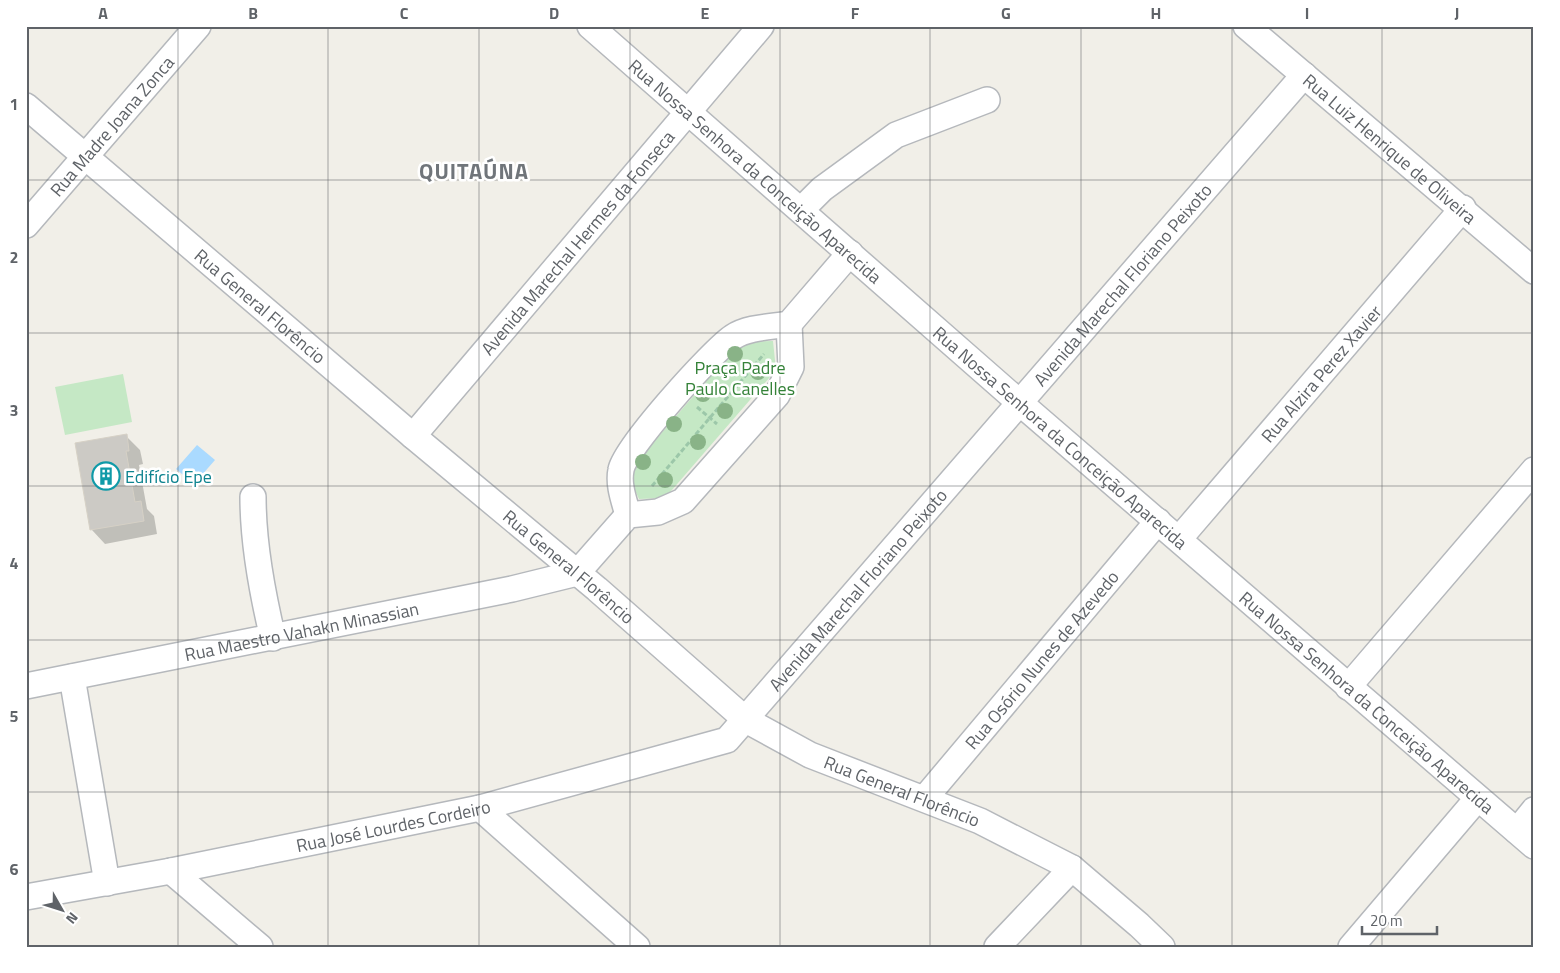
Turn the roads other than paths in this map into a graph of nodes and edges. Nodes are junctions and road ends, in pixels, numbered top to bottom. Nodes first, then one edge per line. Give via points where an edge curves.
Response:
1 (198, 26) edge
2 (590, 26) edge
3 (761, 26) edge
4 (1246, 26) edge
5 (1304, 75) junction
6 (988, 100) dead end
7 (26, 106) edge
8 (688, 111) junction
9 (86, 156) junction
10 (1463, 208) junction
11 (801, 210) junction
12 (26, 224) edge
13 (850, 253) junction
14 (1534, 271) edge
15 (788, 324) junction
16 (1020, 403) junction
17 (413, 436) junction
18 (1534, 470) edge
19 (253, 497) dead end
20 (628, 515) junction
21 (1158, 521) junction
22 (1179, 539) junction
23 (577, 573) junction
24 (273, 638) junction
25 (72, 677) junction
26 (26, 686) edge
27 (1348, 687) junction
28 (746, 720) junction
29 (925, 798) junction
30 (1476, 799) junction
31 (480, 808) junction
32 (1534, 810) edge
33 (1525, 839) edge
34 (1072, 868) junction
35 (171, 871) junction
36 (107, 882) junction
37 (26, 897) edge
38 (260, 947) edge
39 (637, 947) edge
40 (998, 947) edge
41 (1162, 947) edge
42 (1351, 947) edge

1 - 9 street, Rua Madre Joana Zonca
2 - 8 street, Rua Nossa Senhora da Conceição Aparecida
3 - 8 street, Avenida Marechal Hermes da Fonseca
4 - 5 street, Rua Luiz Henrique de Oliveira
5 - 10 street, Rua Luiz Henrique de Oliveira
5 - 16 street, Avenida Marechal Floriano Peixoto
6 - 11 street via 896,135 822,189
7 - 9 street, Rua General Florêncio
8 - 11 street, Rua Nossa Senhora da Conceição Aparecida
8 - 17 street, Avenida Marechal Hermes da Fonseca
9 - 12 street, Rua Madre Joana Zonca
9 - 17 street, Rua General Florêncio
10 - 14 street, Rua Luiz Henrique de Oliveira
10 - 22 street, Rua Alzira Perez Xavier
11 - 13 street, Rua Nossa Senhora da Conceição Aparecida
13 - 15 street
13 - 16 street, Rua Nossa Senhora da Conceição Aparecida
15 - 20 street via 791,367 777,395 683,501 658,512
15 - 20 street via 734,336 628,453 621,469 621,487
16 - 21 street, Rua Nossa Senhora da Conceição Aparecida
16 - 28 street, Avenida Marechal Floriano Peixoto
17 - 23 street, Rua General Florêncio
18 - 27 street
19 - 24 street via 253,530
20 - 23 street
21 - 22 street, Rua Nossa Senhora da Conceição Aparecida
21 - 29 street, Rua Osório Nunes de Azevedo
22 - 27 street, Rua Nossa Senhora da Conceição Aparecida
23 - 24 street, Rua Maestro Vahakn Minassian
23 - 28 street, Rua General Florêncio
24 - 25 street, Rua Maestro Vahakn Minassian
25 - 26 street, Rua Maestro Vahakn Minassian
25 - 36 street
27 - 30 street, Rua Nossa Senhora da Conceição Aparecida
28 - 29 street, Rua General Florêncio via 810,755
28 - 31 street, Rua José Lourdes Cordeiro via 727,740
29 - 34 street, Rua General Florêncio via 980,821
30 - 33 street, Rua Nossa Senhora da Conceição Aparecida
30 - 42 street
31 - 35 street, Rua José Lourdes Cordeiro
31 - 39 street
32 - 33 street
34 - 40 street
34 - 41 street, Rua General Florêncio
35 - 36 street, Rua José Lourdes Cordeiro
35 - 38 street
36 - 37 street, Rua José Lourdes Cordeiro

